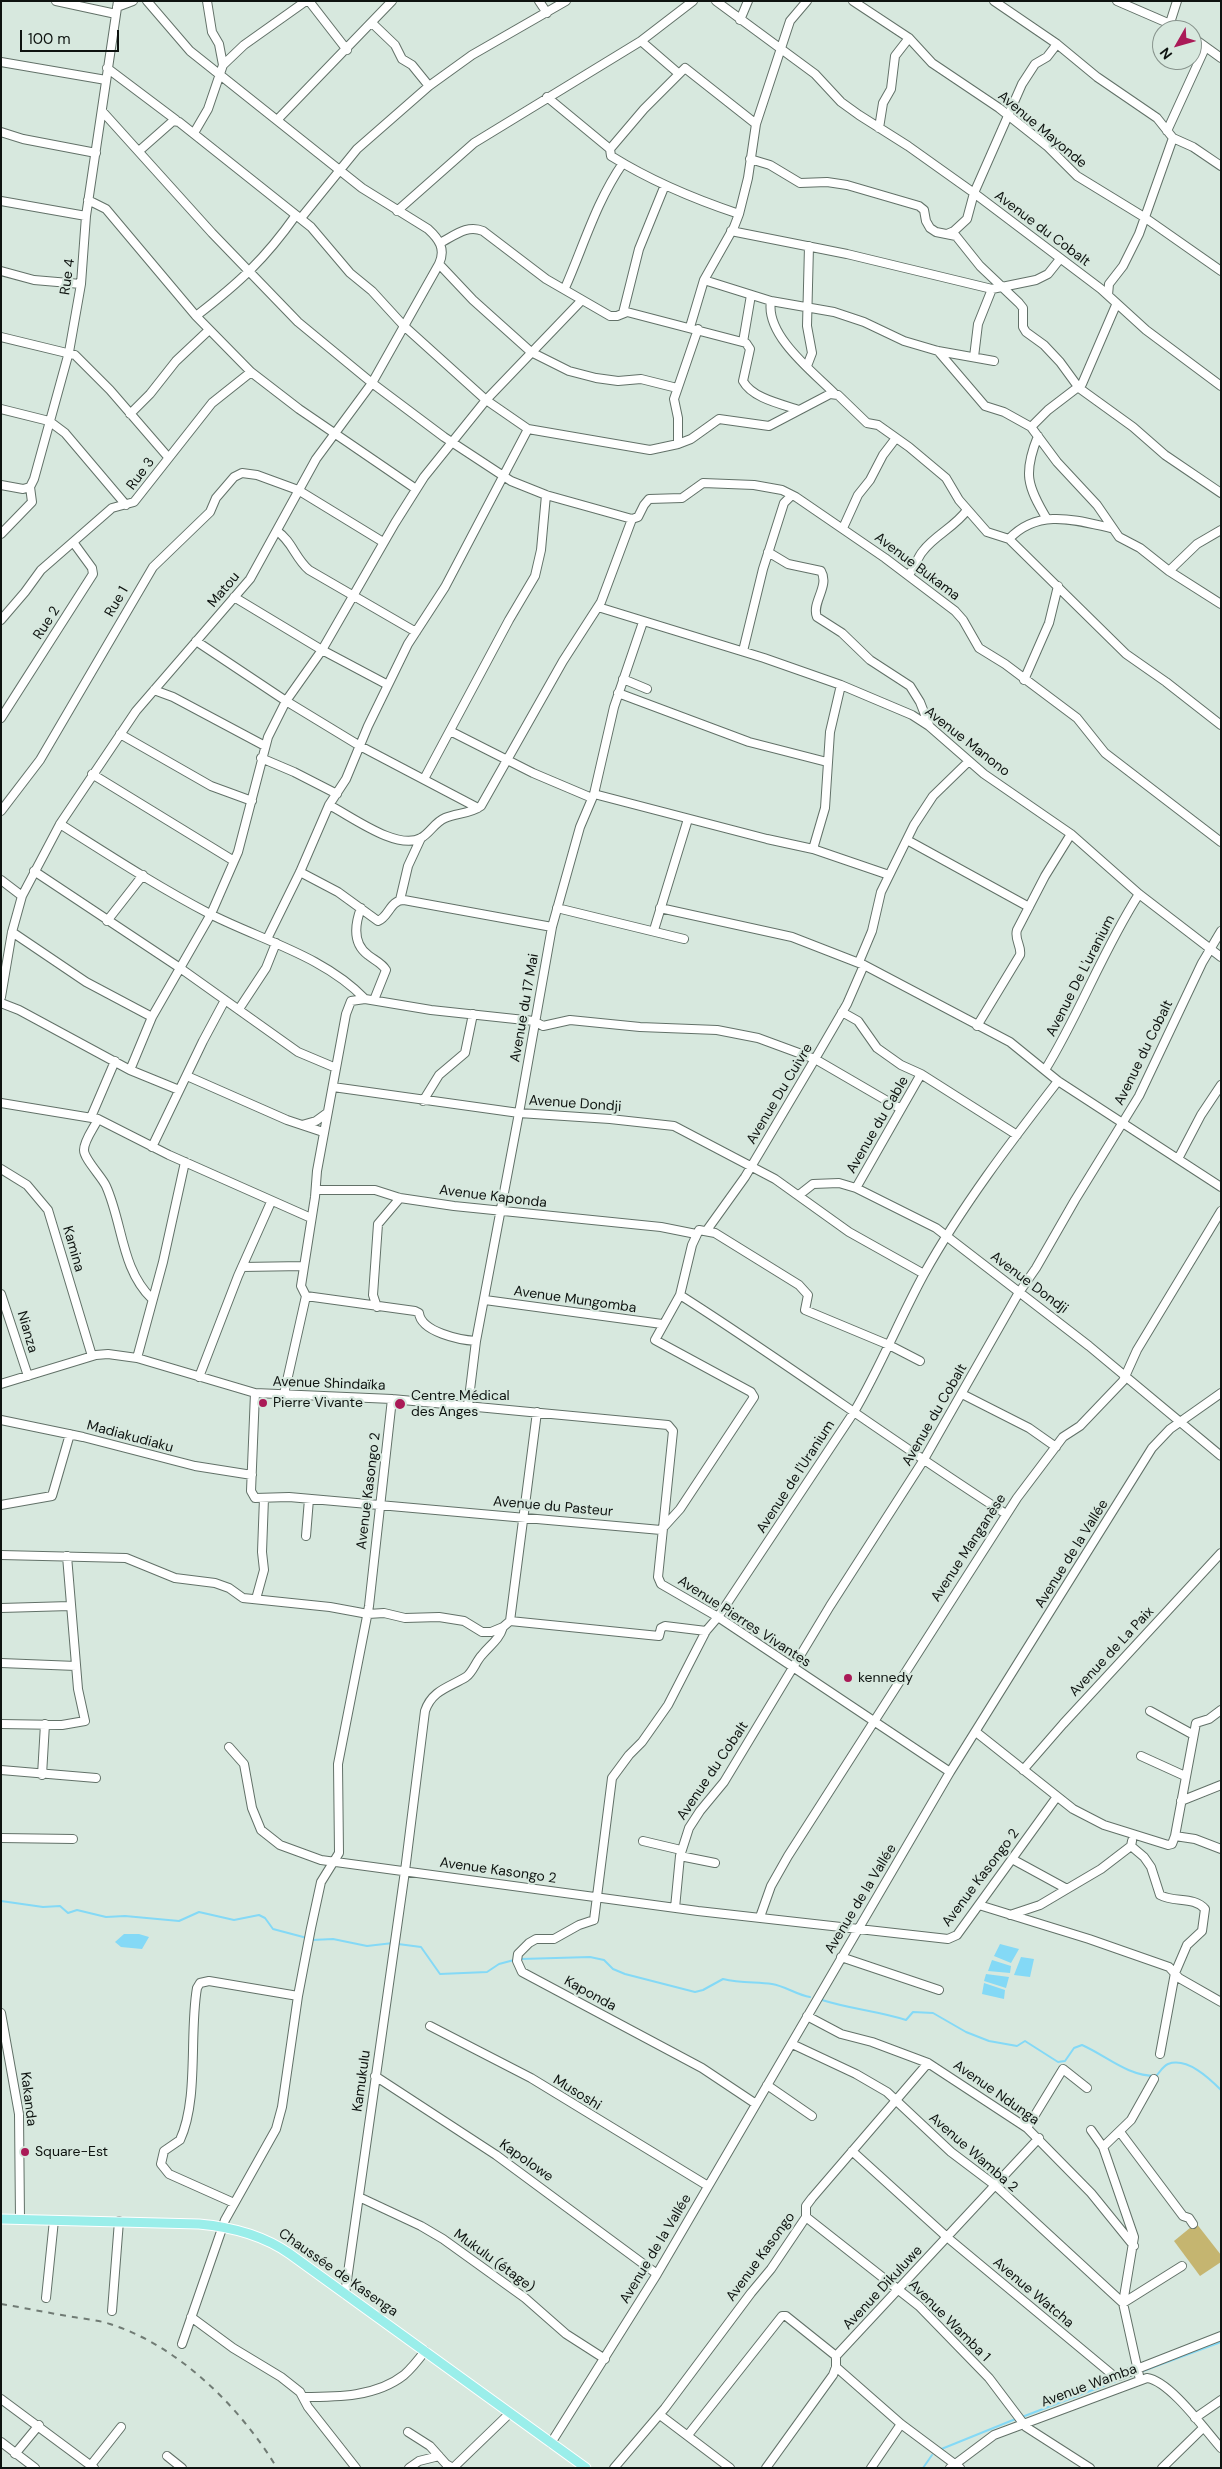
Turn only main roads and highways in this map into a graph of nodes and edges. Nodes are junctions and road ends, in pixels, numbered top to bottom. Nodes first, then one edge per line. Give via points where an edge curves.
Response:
1 (1, 2219) edge
2 (574, 2465) edge
3 (586, 2468) edge

1 - 2 main road, Chaussée de Kasenga via 224,2226 272,2243 552,2443
2 - 3 main road, Chaussée de Kasenga

